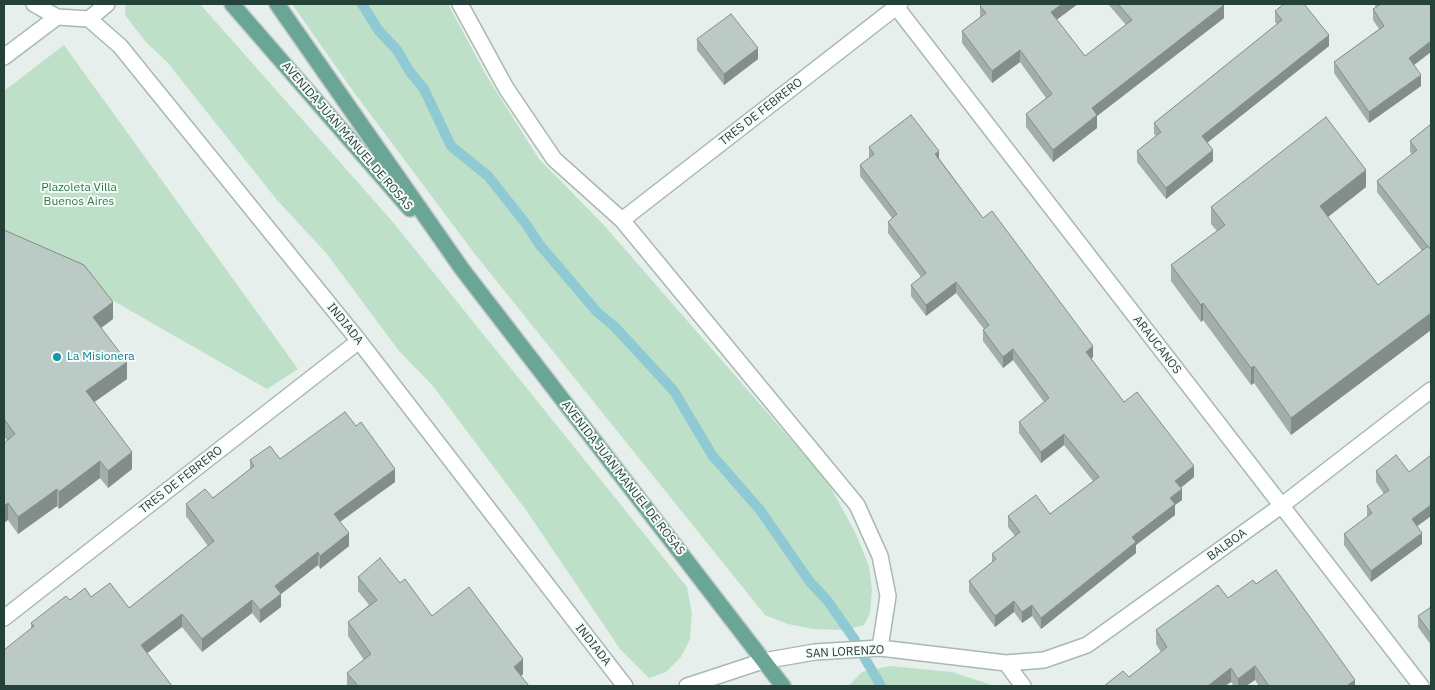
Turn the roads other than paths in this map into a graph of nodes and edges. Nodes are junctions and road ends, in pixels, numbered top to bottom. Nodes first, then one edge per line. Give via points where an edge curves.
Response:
1 (34, 4) edge
2 (107, 4) edge
3 (232, 4) edge
4 (277, 4) edge
5 (460, 4) edge
6 (897, 5) edge
7 (56, 17) junction
8 (90, 19) junction
9 (4, 57) edge
10 (622, 220) junction
11 (462, 269) junction
12 (359, 341) junction
13 (1431, 390) edge
14 (1281, 506) junction
15 (4, 618) edge
16 (880, 648) junction
17 (763, 661) junction
18 (1006, 663) junction
19 (625, 686) edge
20 (688, 686) edge
21 (783, 686) edge
22 (1023, 686) edge
23 (1421, 686) edge

1 - 7 street
2 - 8 street
3 - 11 main road, AVENIDA JUAN MANUEL DE ROSAS
4 - 11 main road, AVENIDA JUAN MANUEL DE ROSAS
5 - 10 street via 506,88 554,159
6 - 10 street, TRES DE FEBRERO
6 - 14 street, ARAUCANOS
7 - 8 street
7 - 9 street
8 - 12 street, INDIADA via 120,46
10 - 16 street via 857,506 880,556 888,596
11 - 17 main road, AVENIDA JUAN MANUEL DE ROSAS
12 - 15 street, TRES DE FEBRERO
12 - 19 street, INDIADA
13 - 14 street, BALBOA
14 - 18 street, BALBOA via 1088,645 1044,660
14 - 23 street, ARAUCANOS
16 - 17 street, SAN LORENZO via 815,652
16 - 18 street, SAN LORENZO
17 - 20 street, SAN LORENZO
17 - 21 main road, AVENIDA JUAN MANUEL DE ROSAS
18 - 22 street

